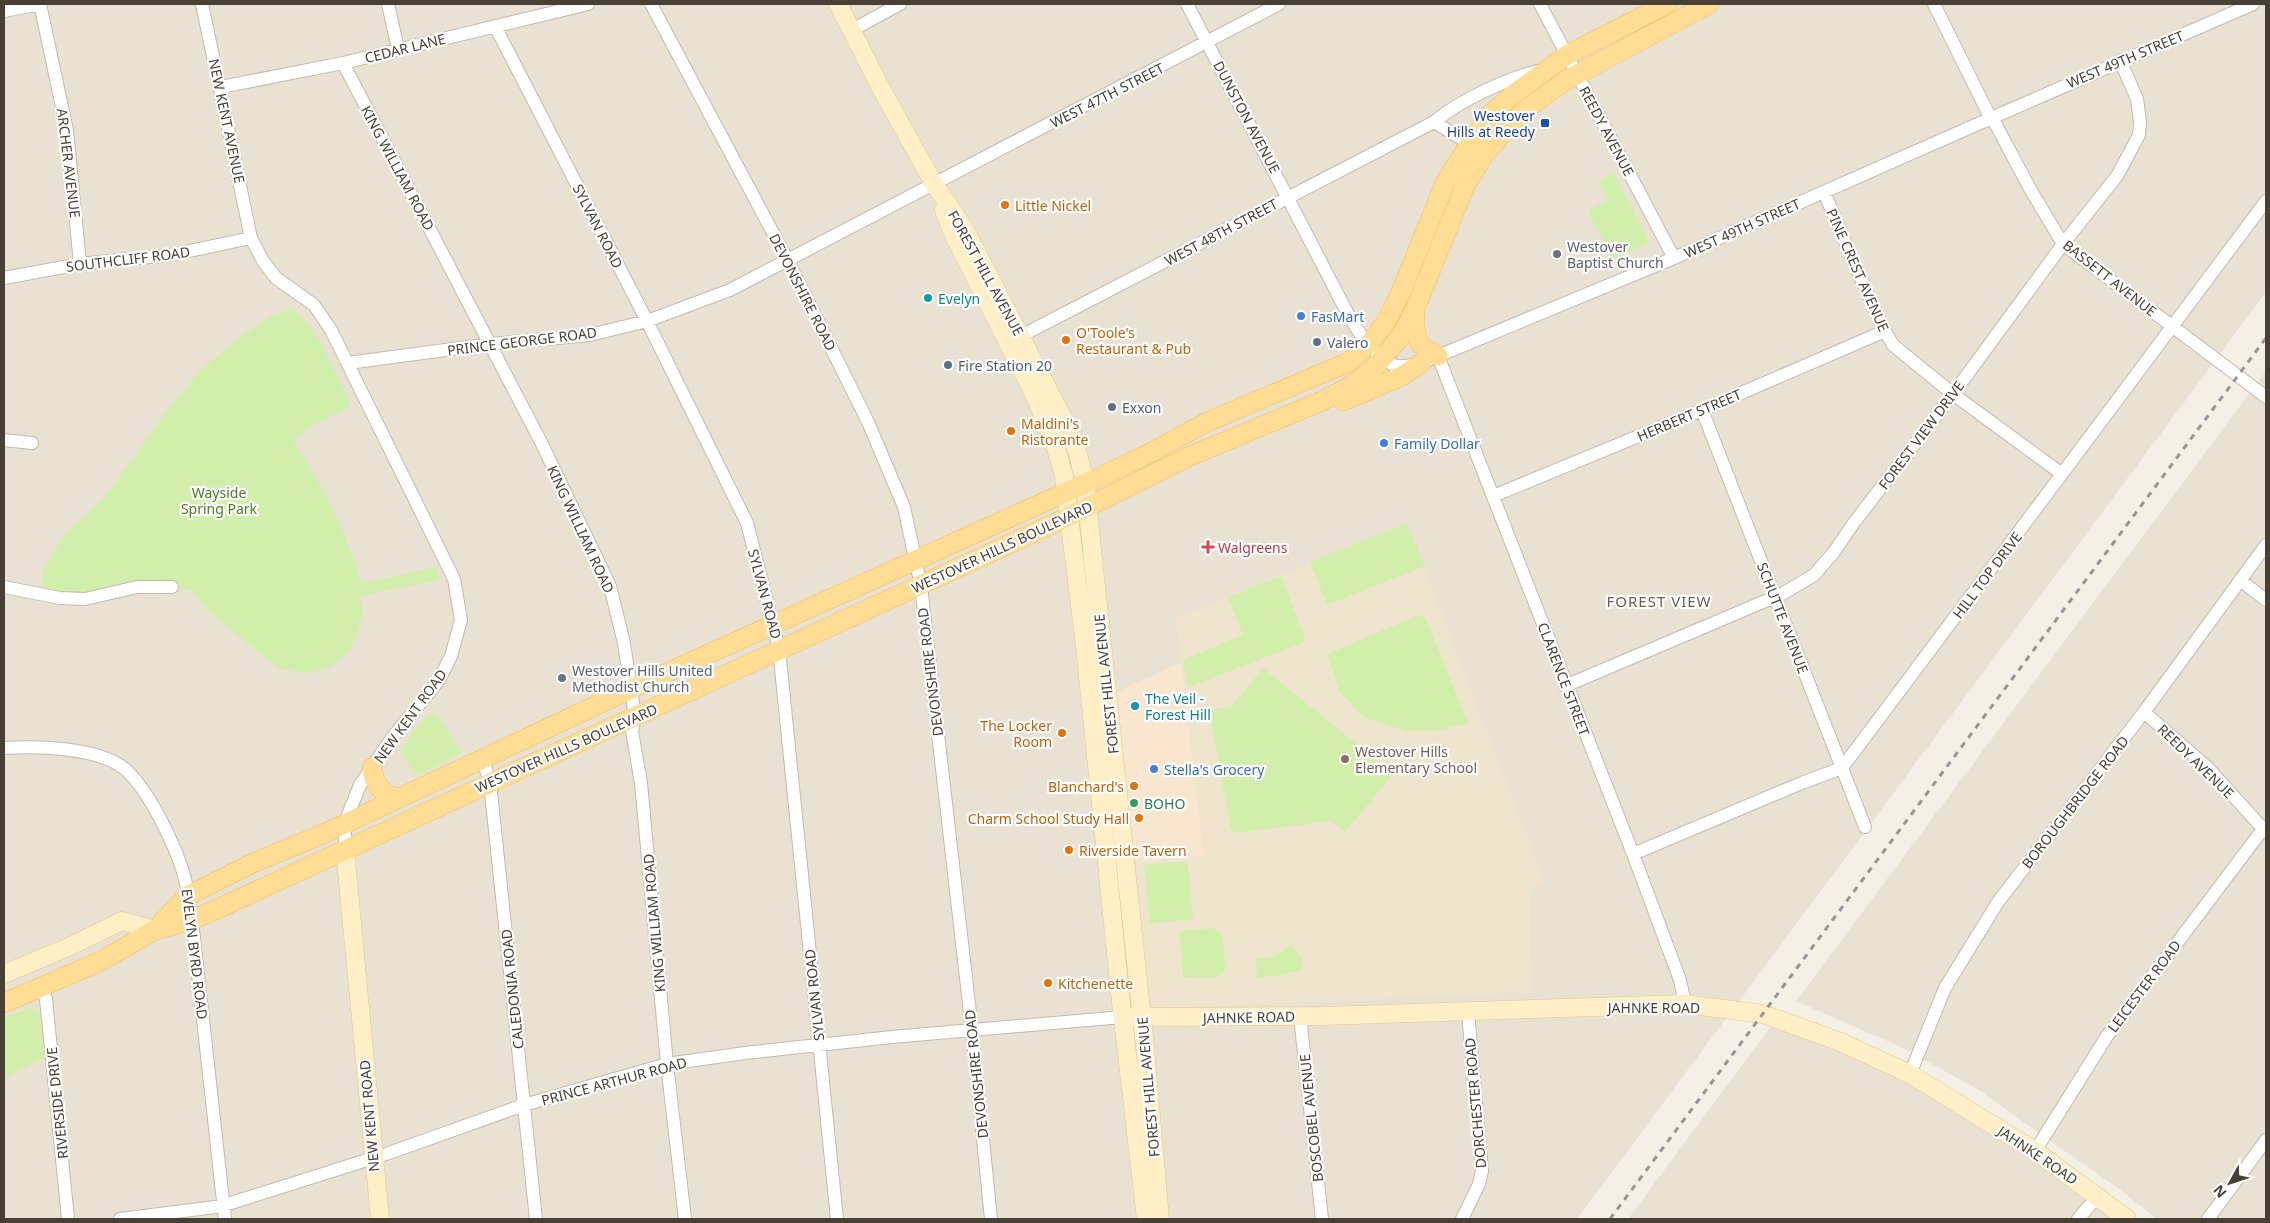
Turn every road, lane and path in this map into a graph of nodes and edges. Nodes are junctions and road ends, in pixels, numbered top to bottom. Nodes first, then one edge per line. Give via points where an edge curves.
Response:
1 (40, 4) edge
2 (202, 4) edge
3 (388, 4) edge
4 (588, 4) edge
5 (651, 4) edge
6 (838, 4) edge
7 (900, 4) edge
8 (1187, 4) edge
9 (1279, 4) edge
10 (1540, 4) edge
11 (1666, 4) edge
12 (1709, 4) edge
13 (1934, 4) edge
14 (2253, 4) edge
15 (4, 11) edge
16 (495, 26) junction
17 (852, 30) junction
18 (1208, 42) junction
19 (398, 49) junction
20 (1567, 55) junction
21 (2120, 60) junction
22 (343, 63) junction
23 (1546, 69) junction
24 (1577, 74) junction
25 (221, 87) junction
26 (1992, 118) junction
27 (1434, 122) junction
28 (1470, 143) junction
29 (1484, 155) junction
30 (934, 184) junction
31 (1824, 192) junction
32 (1288, 197) junction
33 (2266, 200) edge
34 (251, 238) junction
35 (2063, 244) junction
36 (1674, 258) junction
37 (788, 261) junction
38 (80, 264) junction
39 (4, 278) edge
40 (1415, 310) junction
41 (647, 321) junction
42 (2171, 326) junction
43 (1885, 331) junction
44 (1015, 339) junction
45 (490, 344) junction
46 (1369, 344) junction
47 (1384, 358) junction
48 (1429, 359) junction
49 (348, 363) junction
50 (1953, 394) junction
51 (2266, 397) edge
52 (1308, 407) junction
53 (1702, 410) junction
54 (4, 440) edge
55 (32, 443) dead end
56 (2062, 474) junction
57 (1085, 484) junction
58 (1067, 492) junction
59 (1492, 496) junction
60 (1088, 506) junction
61 (1070, 516) junction
62 (2266, 546) edge
63 (915, 560) junction
64 (2240, 580) junction
65 (921, 586) junction
66 (4, 587) edge
67 (172, 587) dead end
68 (1775, 597) junction
69 (2266, 600) edge
70 (774, 624) junction
71 (780, 649) junction
72 (1566, 686) junction
73 (631, 689) junction
74 (2144, 712) junction
75 (635, 717) junction
76 (4, 748) edge
77 (482, 760) junction
78 (372, 768) junction
79 (1842, 768) junction
80 (490, 783) junction
81 (397, 798) junction
82 (345, 822) junction
83 (1865, 827) dead end
84 (2264, 830) edge
85 (345, 850) junction
86 (1633, 854) junction
87 (187, 896) junction
88 (192, 920) junction
89 (155, 930) junction
90 (4, 974) edge
91 (41, 988) junction
92 (4, 1003) edge
93 (1686, 1004) junction
94 (1468, 1012) junction
95 (1300, 1016) junction
96 (1123, 1017) junction
97 (1141, 1017) junction
98 (972, 1030) junction
99 (818, 1045) junction
100 (667, 1064) junction
101 (1910, 1074) junction
102 (524, 1105) junction
103 (2266, 1140) edge
104 (2035, 1151) junction
105 (373, 1158) junction
106 (2098, 1196) junction
107 (223, 1205) junction
108 (68, 1219) edge
109 (120, 1219) edge
110 (225, 1219) edge
111 (380, 1219) edge
112 (536, 1219) edge
113 (685, 1219) edge
114 (837, 1219) edge
115 (991, 1219) edge
116 (1146, 1219) edge
117 (1160, 1219) edge
118 (1322, 1219) edge
119 (1462, 1219) edge
120 (2078, 1219) edge
121 (2127, 1219) edge
122 (2208, 1219) edge

1 - 15 street
1 - 38 street, ARCHER AVENUE via 67,130
2 - 25 street, NEW KENT AVENUE
3 - 19 street
4 - 16 street, CEDAR LANE
5 - 37 street, DEVONSHIRE ROAD
6 - 17 main road, FOREST HILL AVENUE
7 - 17 street
8 - 18 street, DUNSTON AVENUE
9 - 18 street, WEST 47TH STREET
10 - 20 street, REEDY AVENUE
11 - 20 main road, WESTOVER HILLS BOULEVARD
12 - 24 main road, WESTOVER HILLS BOULEVARD
13 - 26 street, BASSETT AVENUE
14 - 21 street, WEST 49TH STREET
16 - 19 street, CEDAR LANE
16 - 41 street, SYLVAN ROAD
17 - 30 main road, FOREST HILL AVENUE
18 - 30 street, WEST 47TH STREET
18 - 32 street, DUNSTON AVENUE
19 - 22 street, CEDAR LANE
20 - 23 main road, WESTOVER HILLS BOULEVARD
20 - 24 street, REEDY AVENUE
21 - 26 street, WEST 49TH STREET
21 - 35 street, FOREST VIEW DRIVE via 2137,99 2139,135 2117,176
22 - 25 street, CEDAR LANE
22 - 45 street, KING WILLIAM ROAD
23 - 27 street, WEST 48TH STREET via 1505,82
23 - 28 main road, WESTOVER HILLS BOULEVARD via 1490,116
24 - 29 main road, WESTOVER HILLS BOULEVARD via 1526,109
24 - 36 street, REEDY AVENUE
25 - 34 street, NEW KENT AVENUE
26 - 31 street, WEST 49TH STREET
26 - 35 street, BASSETT AVENUE
27 - 28 street
27 - 32 street, WEST 48TH STREET
28 - 29 street
28 - 46 main road, WESTOVER HILLS BOULEVARD via 1446,181 1392,311
29 - 40 main road, WESTOVER HILLS BOULEVARD via 1465,186
30 - 37 street, PRINCE GEORGE ROAD
30 - 44 main road, FOREST HILL AVENUE via 964,228
31 - 36 street, WEST 49TH STREET
31 - 43 street, PINE CREST AVENUE
32 - 44 street, WEST 48TH STREET
32 - 46 street, DUNSTON AVENUE via 1350,318
33 - 42 street, HILL TOP DRIVE
34 - 38 street, SOUTHCLIFF ROAD via 170,255
34 - 49 street, NEW KENT ROAD via 276,278 314,305
35 - 42 street, BASSETT AVENUE
35 - 50 street, FOREST VIEW DRIVE
36 - 48 street, WEST 49TH STREET
37 - 41 street, PRINCE GEORGE ROAD via 730,290
37 - 63 street, DEVONSHIRE ROAD via 868,422 891,476 904,507
38 - 39 street, SOUTHCLIFF ROAD
40 - 47 main road, WESTOVER HILLS BOULEVARD via 1402,335
40 - 48 main road via 1416,336
41 - 45 street, PRINCE GEORGE ROAD via 590,335
41 - 70 street, SYLVAN ROAD via 747,523
42 - 51 street, BASSETT AVENUE
42 - 56 street, HILL TOP DRIVE
43 - 50 street, PINE CREST AVENUE via 1893,345
43 - 53 street, HERBERT STREET
44 - 57 main road, FOREST HILL AVENUE via 1074,441
44 - 58 main road, FOREST HILL AVENUE via 1053,438
45 - 49 street, PRINCE GEORGE ROAD
45 - 73 street, KING WILLIAM ROAD via 610,586
46 - 47 street, DUNSTON AVENUE
46 - 57 main road, WESTOVER HILLS BOULEVARD via 1340,367 1207,422
47 - 48 street, WEST 49TH STREET via 1398,366
47 - 52 main road, WESTOVER HILLS BOULEVARD via 1352,385
48 - 52 main road via 1402,376 1346,400
48 - 59 street, CLARENCE STREET
49 - 78 street, NEW KENT ROAD via 454,579 461,620 451,656 439,680
50 - 56 street, PINE CREST AVENUE
50 - 68 street, FOREST VIEW DRIVE via 1814,575
52 - 60 main road, WESTOVER HILLS BOULEVARD via 1195,454
53 - 59 street, HERBERT STREET
53 - 68 street, SCHUTTE AVENUE
54 - 55 street
56 - 79 street, HILL TOP DRIVE
57 - 58 main road, WESTOVER HILLS BOULEVARD
57 - 60 main road, FOREST HILL AVENUE
58 - 61 main road, FOREST HILL AVENUE
58 - 63 main road, WESTOVER HILLS BOULEVARD
59 - 72 street, CLARENCE STREET
60 - 61 main road, WESTOVER HILLS BOULEVARD
60 - 97 main road, FOREST HILL AVENUE
61 - 65 main road, WESTOVER HILLS BOULEVARD
61 - 96 main road, FOREST HILL AVENUE
62 - 64 street, BOROUGHBRIDGE ROAD
63 - 65 street, DEVONSHIRE ROAD
63 - 70 main road, WESTOVER HILLS BOULEVARD
64 - 69 street
64 - 74 street, BOROUGHBRIDGE ROAD
65 - 71 main road, WESTOVER HILLS BOULEVARD
65 - 98 street, DEVONSHIRE ROAD
66 - 67 street via 60,598 85,599 138,587
68 - 72 street, FOREST VIEW DRIVE
68 - 79 street, SCHUTTE AVENUE
70 - 71 street, SYLVAN ROAD
70 - 73 main road, WESTOVER HILLS BOULEVARD
71 - 75 main road, WESTOVER HILLS BOULEVARD
71 - 99 street, SYLVAN ROAD
72 - 86 street, CLARENCE STREET
73 - 75 street, KING WILLIAM ROAD
73 - 77 main road, WESTOVER HILLS BOULEVARD
74 - 84 street, REEDY AVENUE via 2208,768
74 - 101 street, BOROUGHBRIDGE ROAD via 1998,902 1944,988
75 - 80 main road, WESTOVER HILLS BOULEVARD
75 - 100 street, KING WILLIAM ROAD via 632,731 641,783
76 - 87 street, EVELYN BYRD ROAD via 50,747 104,758 125,769 140,786 174,848
77 - 80 street, CALEDONIA ROAD
77 - 81 main road, WESTOVER HILLS BOULEVARD
78 - 81 main road via 378,787 387,796
78 - 82 street, NEW KENT ROAD via 360,785
79 - 83 street, SCHUTTE AVENUE
79 - 86 street
80 - 85 main road, WESTOVER HILLS BOULEVARD
80 - 102 street, CALEDONIA ROAD
81 - 82 main road, WESTOVER HILLS BOULEVARD
82 - 85 street, NEW KENT ROAD
82 - 87 main road, WESTOVER HILLS BOULEVARD
84 - 104 street, LEICESTER ROAD via 2107,1036
85 - 88 main road, WESTOVER HILLS BOULEVARD
85 - 105 main road, NEW KENT ROAD
86 - 93 street, CLARENCE STREET
87 - 88 street, EVELYN BYRD ROAD
87 - 89 main road, WESTOVER HILLS BOULEVARD
88 - 89 main road, WESTOVER HILLS BOULEVARD
88 - 107 street, EVELYN BYRD ROAD
89 - 90 main road via 122,921
89 - 91 main road, WESTOVER HILLS BOULEVARD via 101,961
91 - 92 main road, WESTOVER HILLS BOULEVARD
91 - 108 street, RIVERSIDE DRIVE via 46,999
93 - 94 main road, JAHNKE ROAD
93 - 101 main road, JAHNKE ROAD via 1763,1014 1838,1041
94 - 95 main road, JAHNKE ROAD
94 - 119 street, DORCHESTER ROAD via 1482,1171
95 - 97 main road, JAHNKE ROAD
95 - 118 street, BOSCOBEL AVENUE
96 - 97 main road, JAHNKE ROAD
96 - 98 street, PRINCE ARTHUR ROAD
96 - 116 main road, FOREST HILL AVENUE
97 - 117 main road, FOREST HILL AVENUE
98 - 99 street, PRINCE ARTHUR ROAD
98 - 115 street, DEVONSHIRE ROAD
99 - 100 street, PRINCE ARTHUR ROAD
99 - 114 street, SYLVAN ROAD
100 - 102 street, PRINCE ARTHUR ROAD
100 - 113 street, KING WILLIAM ROAD
101 - 104 main road, JAHNKE ROAD
102 - 105 street, PRINCE ARTHUR ROAD
102 - 112 street, CALEDONIA ROAD
103 - 122 street
104 - 106 main road, JAHNKE ROAD
105 - 107 street, PRINCE ARTHUR ROAD
105 - 111 main road, NEW KENT ROAD
106 - 120 street
106 - 121 main road, JAHNKE ROAD
107 - 109 street, PRINCE ARTHUR ROAD
107 - 110 street, EVELYN BYRD ROAD

